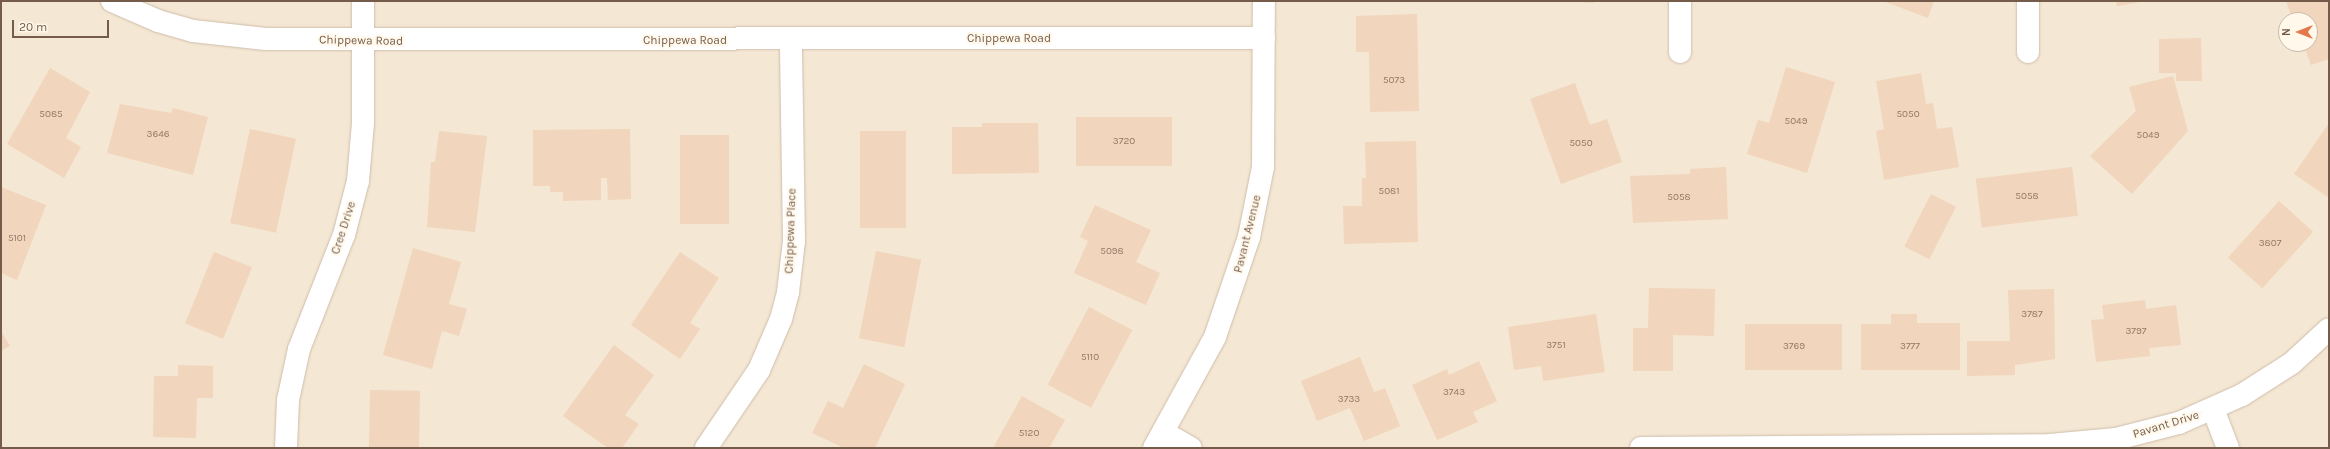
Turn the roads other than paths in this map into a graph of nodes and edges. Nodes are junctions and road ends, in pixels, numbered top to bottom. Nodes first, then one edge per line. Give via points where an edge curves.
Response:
1 (112, 1) edge
2 (364, 1) edge
3 (1264, 1) edge
4 (1680, 1) edge
5 (2028, 1) edge
6 (1264, 38) junction
7 (792, 40) junction
8 (363, 42) junction
9 (1680, 52) dead end
10 (2028, 52) dead end
11 (2329, 329) edge
12 (2213, 409) junction
13 (1158, 440) edge
14 (1994, 446) edge
15 (286, 448) edge
16 (706, 448) edge
17 (1191, 448) edge
18 (1641, 448) edge
19 (2228, 448) edge

1 - 8 street, Chippewa Road via 158,21 228,37
2 - 8 street, Cree Drive
3 - 6 street, Pavant Avenue
4 - 9 street
5 - 10 street
6 - 7 street, Chippewa Road
6 - 13 street, Pavant Avenue via 1263,167 1240,269 1215,337
7 - 8 street, Chippewa Road
7 - 16 street, Chippewa Place via 794,241 788,292 781,319 759,370
8 - 15 street, Cree Drive via 363,123 358,181 344,235 299,349 288,400
11 - 12 street, Pavant Drive via 2269,379
12 - 14 street, Pavant Drive via 2154,431 2116,439 2082,444
12 - 19 street
13 - 17 street
14 - 18 street, Pavant Drive

